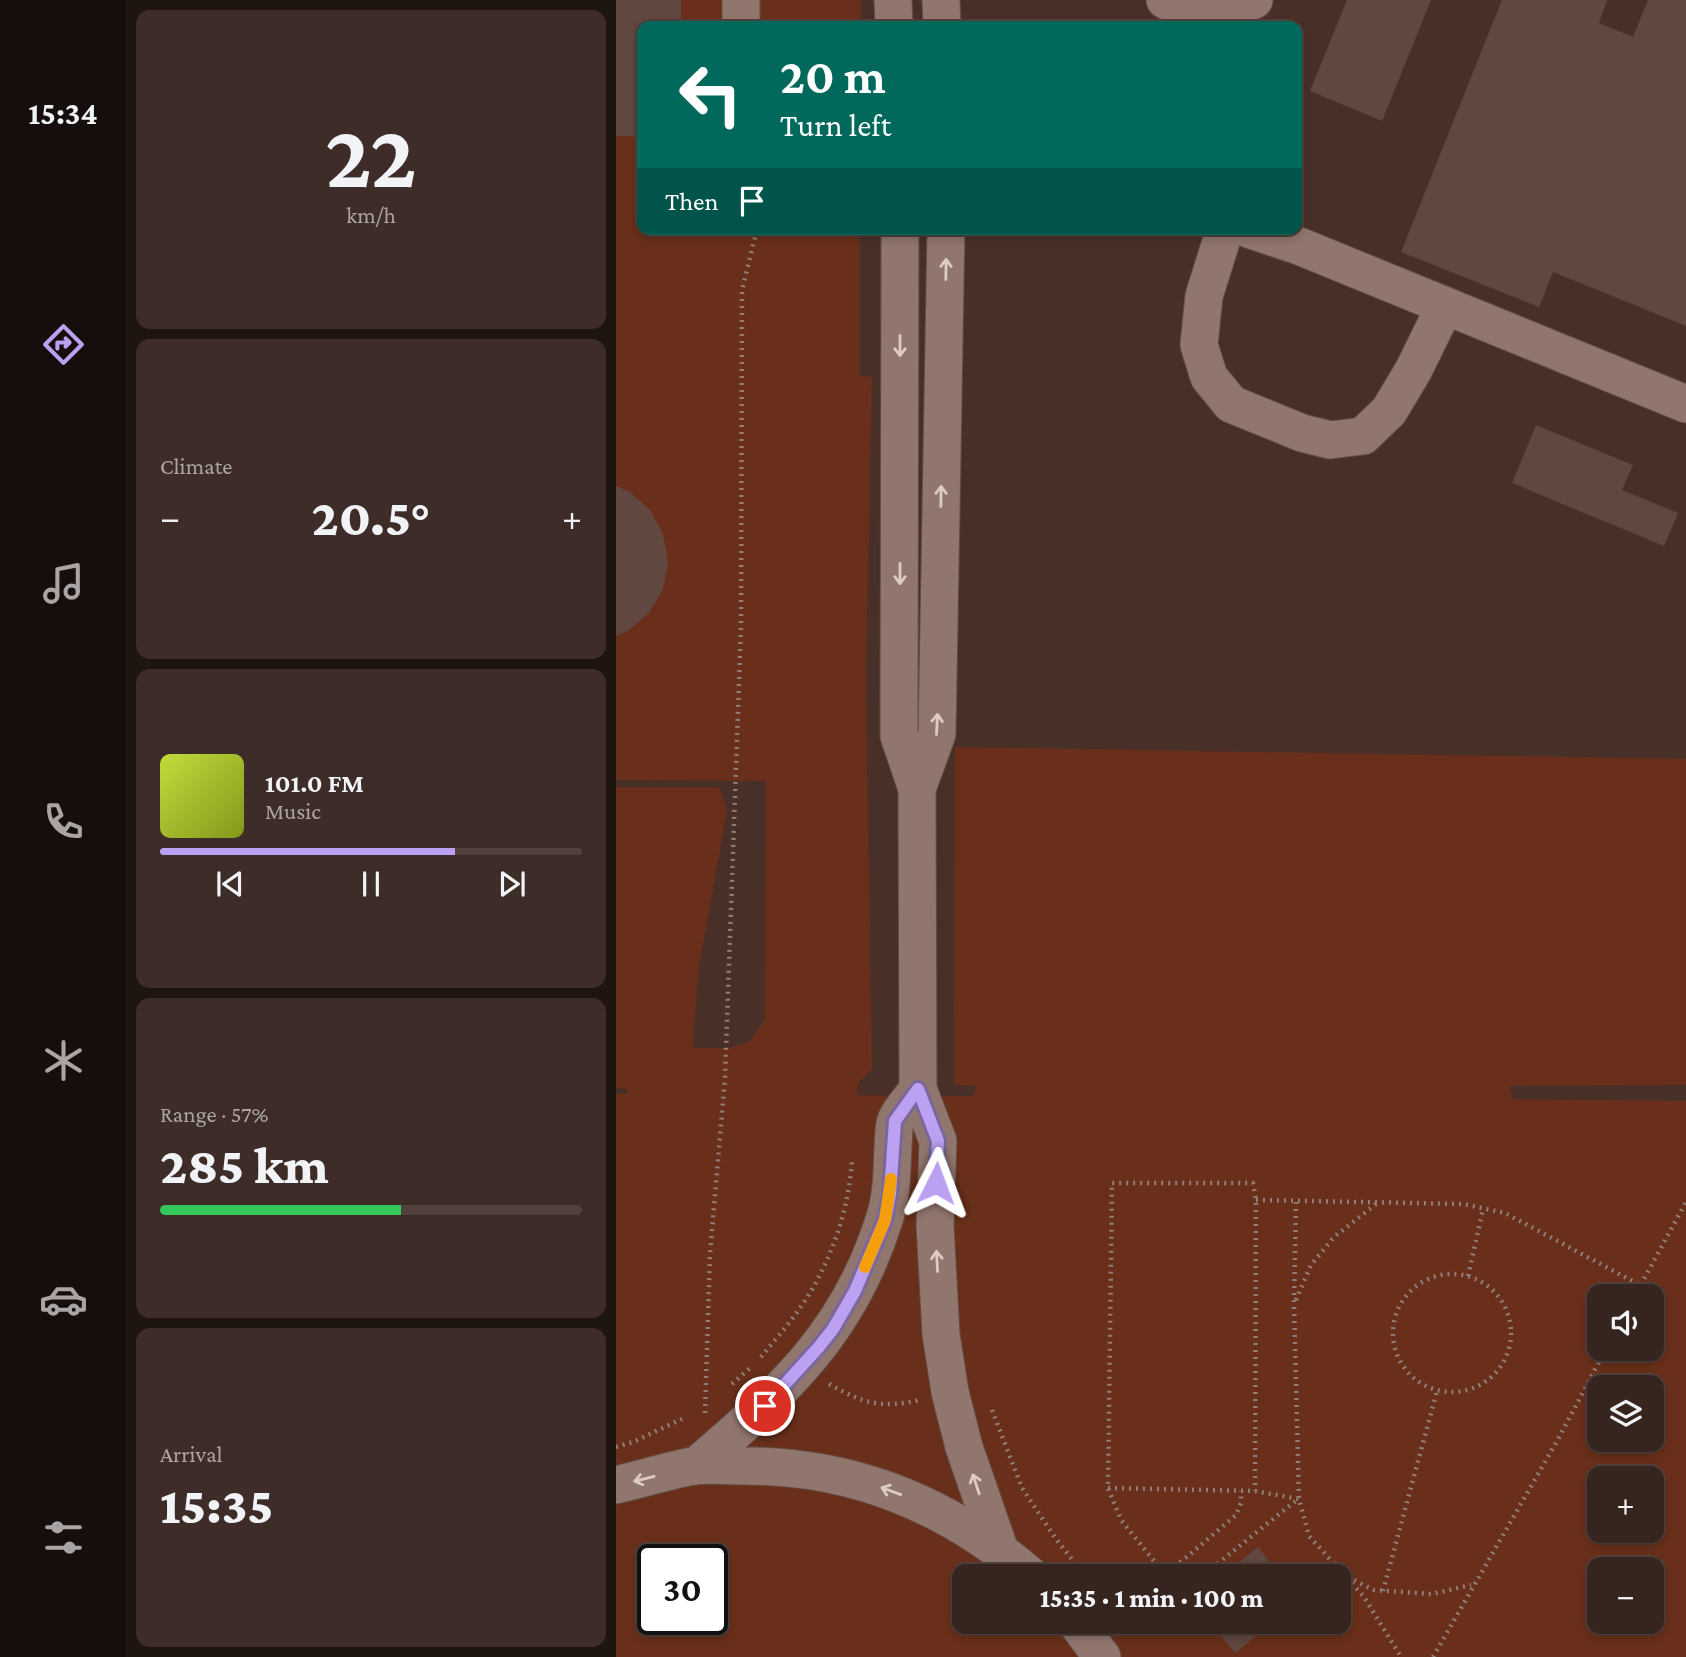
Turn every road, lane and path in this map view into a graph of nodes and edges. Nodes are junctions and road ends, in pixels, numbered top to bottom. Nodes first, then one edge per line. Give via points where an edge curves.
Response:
1 (741, 0) edge
2 (892, 0) edge
3 (941, 0) edge
4 (1165, 0) edge
5 (1254, 0) edge
6 (741, 21) edge
7 (894, 21) edge
8 (942, 21) edge
9 (756, 235) edge
10 (900, 235) edge
11 (946, 235) edge
12 (1223, 235) edge
13 (1266, 235) edge
14 (1446, 306) junction
15 (1686, 404) edge
16 (917, 789) junction
17 (918, 1089) junction
18 (852, 1159) dead end
19 (1256, 1200) junction
20 (1296, 1202) junction
21 (1377, 1202) junction
22 (1686, 1202) edge
23 (1483, 1208) junction
24 (885, 1220) junction
25 (935, 1225) junction
26 (1468, 1276) junction
27 (1638, 1284) edge
28 (1641, 1284) edge
29 (1294, 1304) junction
30 (1600, 1361) edge
31 (826, 1382) dead end
32 (732, 1384) dead end
33 (1437, 1391) junction
34 (932, 1397) dead end
35 (989, 1401) dead end
36 (705, 1415) dead end
37 (682, 1419) dead end
38 (616, 1447) edge
39 (696, 1466) junction
40 (616, 1485) edge
41 (1108, 1488) junction
42 (1255, 1490) junction
43 (1241, 1491) junction
44 (1299, 1499) junction
45 (999, 1548) junction
46 (1017, 1564) edge
47 (1076, 1564) edge
48 (1157, 1564) edge
49 (1177, 1564) edge
50 (1217, 1564) edge
51 (1334, 1564) edge
52 (1351, 1579) edge
53 (1351, 1583) edge
54 (1472, 1585) junction
55 (1383, 1591) junction
56 (1085, 1634) edge
57 (1102, 1657) edge
58 (1401, 1657) edge
59 (1433, 1657) edge

1 - 6 street
2 - 7 street
3 - 8 street
4 - 5 street via 1177,8 1206,13 1235,10
9 - 36 path via 742,290 741,626 725,1078 710,1254
10 -> 16 street via 899,736
16 -> 11 street via 937,734
12 - 14 street via 1204,296 1199,345 1209,377 1231,404 1302,433 1330,440 1363,436 1389,411
13 - 14 street
14 - 15 street
16 - 17 street
17 - 24 street via 895,1121
17 - 25 street via 938,1141
18 - 32 path via 844,1213 813,1287 758,1360
19 - 20 path
19 - 41 path via 1253,1183 1112,1183
19 - 42 path
20 - 21 path
20 - 29 path
21 - 23 path
21 - 29 path via 1334,1237 1311,1265
22 - 28 path
23 - 26 path
23 - 27 path via 1505,1213
24 - 25 street
24 - 39 street via 833,1329 765,1406
45 -> 25 street via 950,1392 941,1334
26 - 33 path via 1501,1300 1510,1319 1506,1359 1494,1376 1477,1387 1457,1393
26 - 33 path via 1431,1278 1403,1300 1395,1317 1396,1354 1405,1371
29 - 44 path
30 - 54 path
31 - 34 path via 873,1404 895,1406
33 - 55 path
35 - 47 path via 1022,1488
37 - 38 path
39 -> 40 street
45 -> 39 street via 949,1517 847,1476 806,1468
41 - 43 path
41 - 48 path via 1121,1520
42 - 43 path
42 - 44 path
43 - 49 path via 1236,1515
44 - 50 path
44 - 51 path via 1310,1536
45 - 46 street
52 - 55 path
53 - 58 path
54 - 55 path via 1433,1594
54 - 59 path
56 - 57 street

